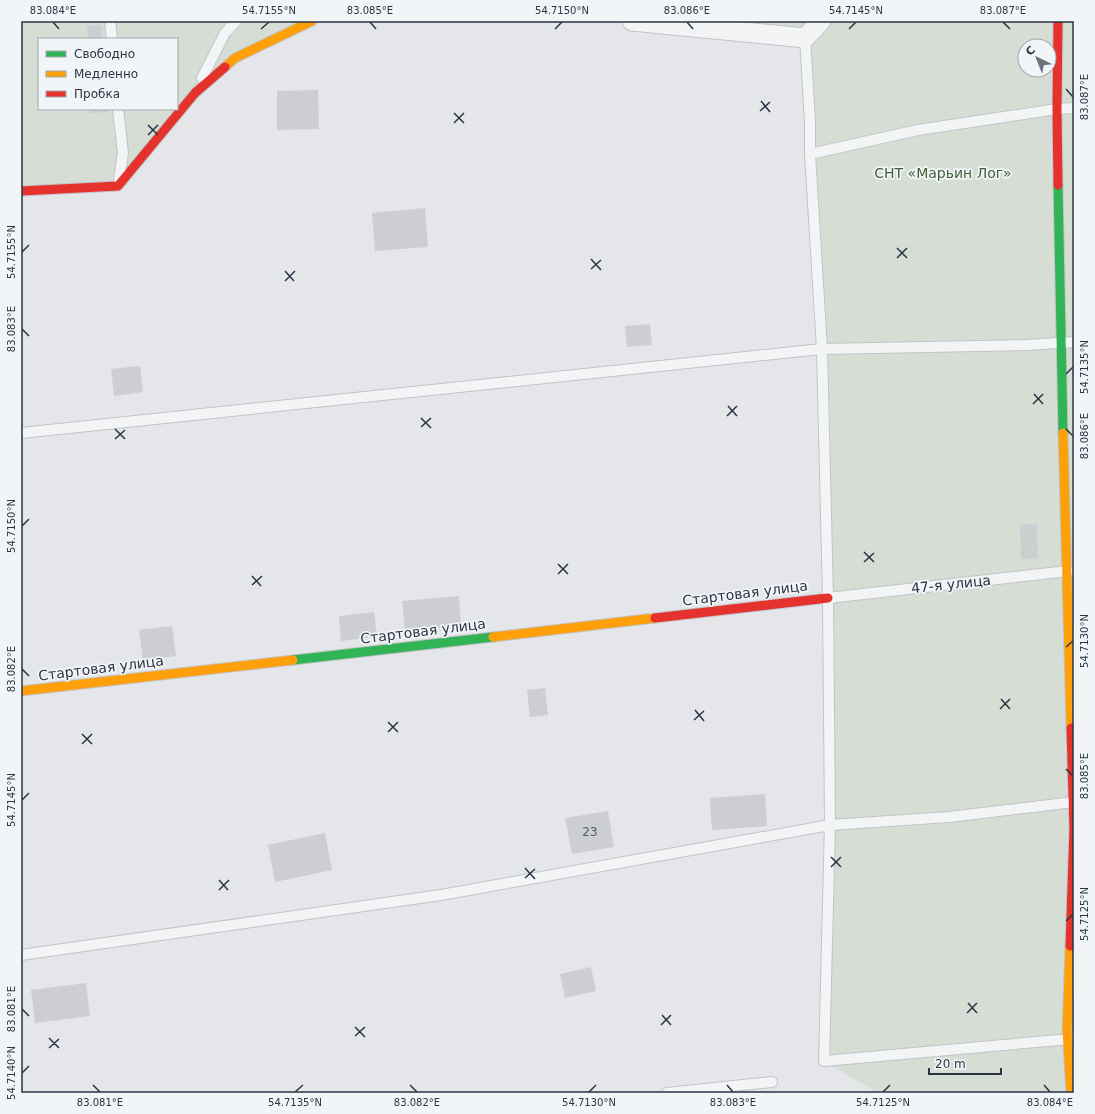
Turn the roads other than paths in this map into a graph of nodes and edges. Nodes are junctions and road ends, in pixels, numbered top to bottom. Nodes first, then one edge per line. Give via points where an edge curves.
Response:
1 (110, 21) edge
2 (236, 21) edge
3 (312, 21) edge
4 (632, 21) edge
5 (821, 21) edge
6 (1058, 21) edge
7 (112, 38) edge
8 (805, 38) junction
9 (195, 93) junction
10 (1074, 108) edge
11 (1056, 109) junction
12 (118, 110) edge
13 (810, 154) junction
14 (118, 186) junction
15 (21, 191) edge
16 (1074, 342) edge
17 (1062, 343) junction
18 (822, 349) junction
19 (21, 433) edge
20 (1070, 571) edge
21 (828, 598) junction
22 (21, 691) edge
23 (1073, 802) edge
24 (830, 825) junction
25 (21, 955) edge
26 (1071, 1039) edge
27 (772, 1082) dead end
28 (667, 1093) edge
29 (1071, 1093) edge

1 - 7 lane
2 - 9 lane via 225,33
3 - 9 street via 235,58
4 - 8 street
5 - 8 street
6 - 11 street
8 - 13 lane
9 - 14 street
10 - 11 lane
11 - 13 lane via 918,130
11 - 17 street
12 - 14 lane via 123,153
13 - 18 lane
14 - 15 street
16 - 17 lane
17 - 18 lane
17 - 20 street
18 - 19 lane
18 - 21 lane
20 - 21 lane, 47-я улица
20 - 23 street
21 - 22 street, Стартовая улица
21 - 24 lane
23 - 24 lane via 949,817
23 - 26 street
24 - 25 lane via 441,894
24 - 26 lane via 824,1061
26 - 29 street
27 - 28 lane

